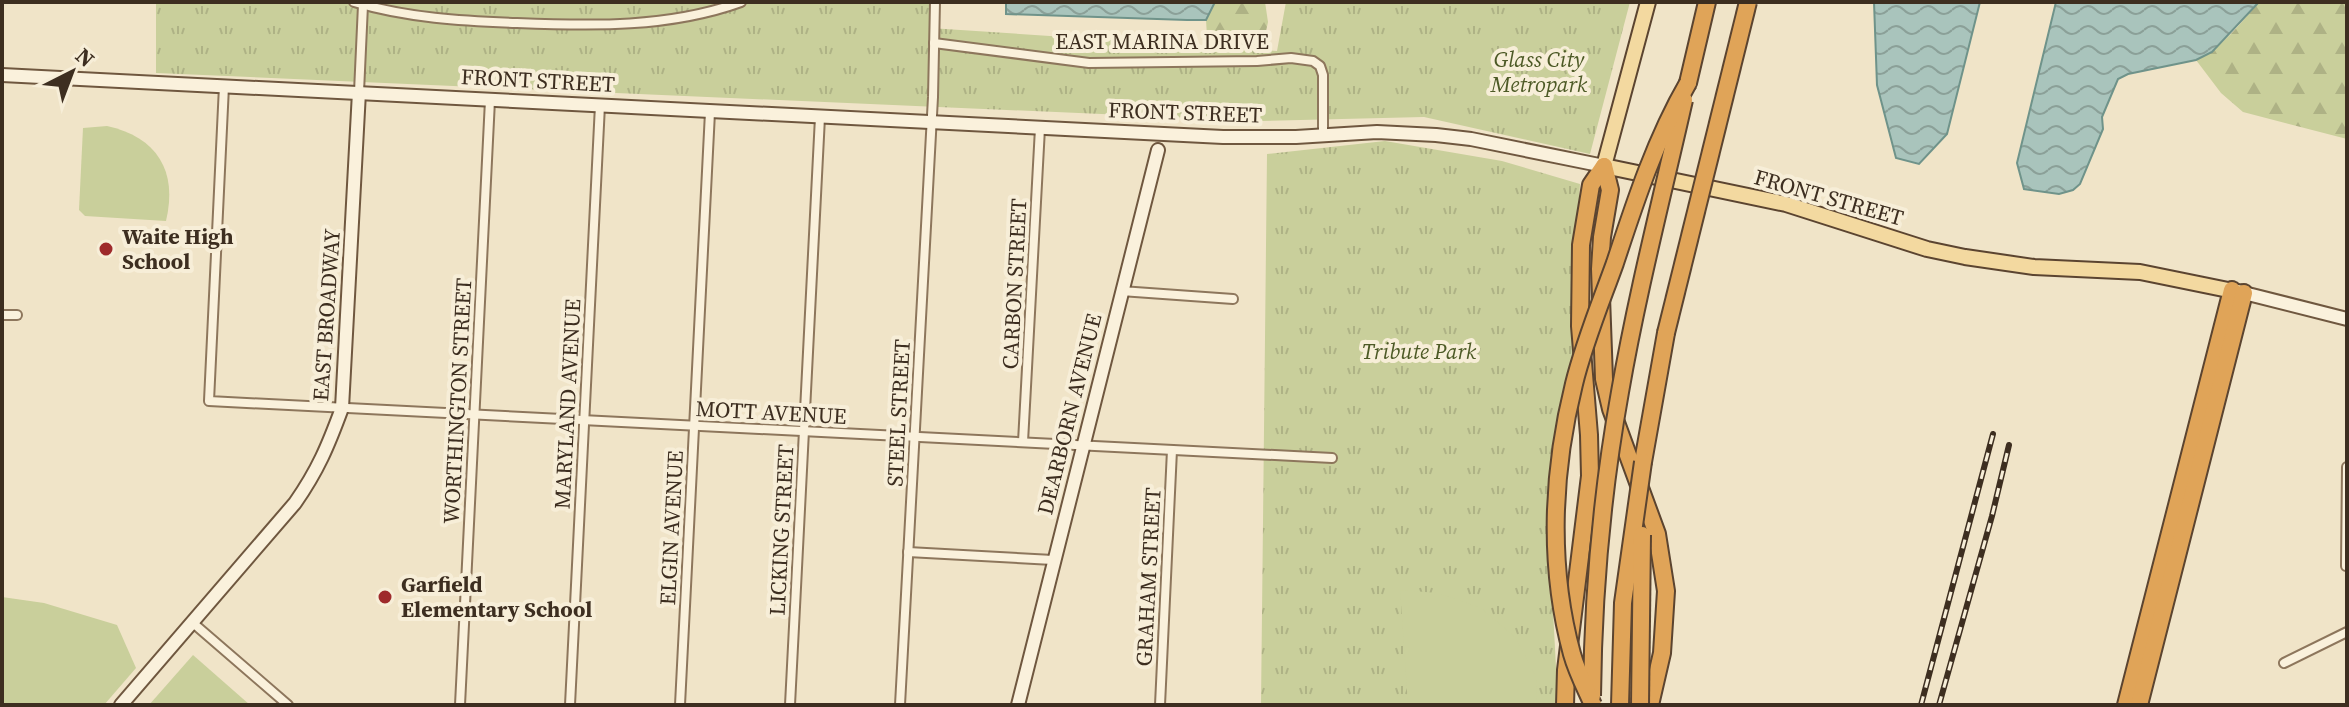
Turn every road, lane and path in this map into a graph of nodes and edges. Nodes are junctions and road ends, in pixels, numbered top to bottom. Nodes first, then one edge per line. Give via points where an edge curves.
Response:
1 (741, 2) edge
2 (935, 2) edge
3 (1648, 2) edge
4 (1707, 2) edge
5 (1748, 2) edge
6 (358, 3) edge
7 (934, 43) junction
8 (2, 75) edge
9 (1688, 83) junction
10 (224, 86) junction
11 (359, 92) junction
12 (490, 100) junction
13 (600, 105) junction
14 (710, 112) junction
15 (820, 117) junction
16 (930, 124) junction
17 (1040, 128) junction
18 (1162, 134) junction
19 (1323, 135) junction
20 (1158, 150) joint
21 (1604, 166) junction
22 (1121, 291) junction
23 (2238, 292) junction
24 (1233, 299) dead end
25 (2, 315) edge
26 (17, 315) dead end
27 (2347, 319) edge
28 (342, 408) junction
29 (475, 415) junction
30 (585, 420) junction
31 (694, 426) junction
32 (804, 431) junction
33 (915, 437) junction
34 (1023, 442) junction
35 (1083, 445) junction
36 (1172, 450) junction
37 (1332, 458) dead end
38 (1643, 462) junction
39 (2347, 467) edge
40 (2346, 508) edge
41 (908, 552) junction
42 (1053, 560) junction
43 (2346, 566) edge
44 (193, 623) junction
45 (2347, 632) edge
46 (2284, 663) dead end
47 (121, 705) edge
48 (288, 705) edge
49 (460, 705) edge
50 (570, 705) edge
51 (680, 705) edge
52 (790, 705) edge
53 (900, 705) edge
54 (1018, 705) edge
55 (1160, 705) edge
56 (1565, 705) edge
57 (1592, 705) edge
58 (1620, 705) edge
59 (1640, 705) edge
60 (1650, 705) edge
61 (2126, 705) edge
62 (2139, 705) edge

1 - 6 street via 649,23 578,26 460,21
2 - 7 street, STEEL STREET
3 - 21 main road
4 - 9 highway
5 - 38 highway, bridge via 1666,333
6 - 11 street
7 - 16 street, STEEL STREET
7 - 19 street, EAST MARINA DRIVE via 1089,63 1313,61 1323,75
8 - 10 main road, FRONT STREET
9 - 57 highway, bridge via 1620,393 1597,579
9 - 57 highway, bridge via 1671,112 1624,234 1574,380 1562,434 1555,536 1560,595 1573,657
10 - 11 main road, FRONT STREET
10 - 28 street, MOTT AVENUE via 209,401
11 - 12 main road, FRONT STREET
11 - 28 main road, EAST BROADWAY
12 - 13 main road, FRONT STREET
12 - 29 street, WORTHINGTON STREET
13 - 14 main road, FRONT STREET
13 - 30 street, MARYLAND AVENUE
14 - 15 main road, FRONT STREET
14 - 31 street, ELGIN AVENUE
15 - 16 main road, FRONT STREET
15 - 32 street, LICKING STREET
16 - 17 main road, FRONT STREET
16 - 33 street, STEEL STREET
17 - 18 main road, FRONT STREET
17 - 34 street, CARBON STREET
18 - 19 main road, FRONT STREET
18 - 20 street, DEARBORN AVENUE
19 - 21 main road, FRONT STREET via 1436,135
20 - 22 main road, DEARBORN AVENUE
21 - 23 main road, FRONT STREET via 1786,204 1965,257 2034,267 2140,272
21 - 56 highway via 1591,185 1581,245 1580,326 1590,476
21 - 60 highway via 1610,190 1601,253 1604,379 1657,534 1666,591 1662,653
22 - 24 street
22 - 35 main road, DEARBORN AVENUE
23 - 27 main road, FRONT STREET
23 - 61 highway
23 - 62 highway
25 - 26 street
28 - 29 street, MOTT AVENUE
28 - 44 main road, EAST BROADWAY via 326,453 295,503
29 - 30 street, MOTT AVENUE
29 - 49 street, WORTHINGTON STREET
30 - 31 street, MOTT AVENUE
30 - 50 street, MARYLAND AVENUE
31 - 32 street, MOTT AVENUE
31 - 51 street, ELGIN AVENUE
32 - 33 street, MOTT AVENUE
32 - 52 street, LICKING STREET
33 - 34 street, MOTT AVENUE
33 - 41 street, STEEL STREET
34 - 35 street, MOTT AVENUE
35 - 36 street, MOTT AVENUE
35 - 42 main road, DEARBORN AVENUE
36 - 37 street, MOTT AVENUE
36 - 55 street, GRAHAM STREET
38 - 58 highway, bridge via 1623,603
38 - 59 highway, bridge
39 - 40 street
40 - 43 street
41 - 42 street
41 - 53 street, STEEL STREET
42 - 54 main road, DEARBORN AVENUE
44 - 47 main road, EAST BROADWAY
44 - 48 street
45 - 46 street

